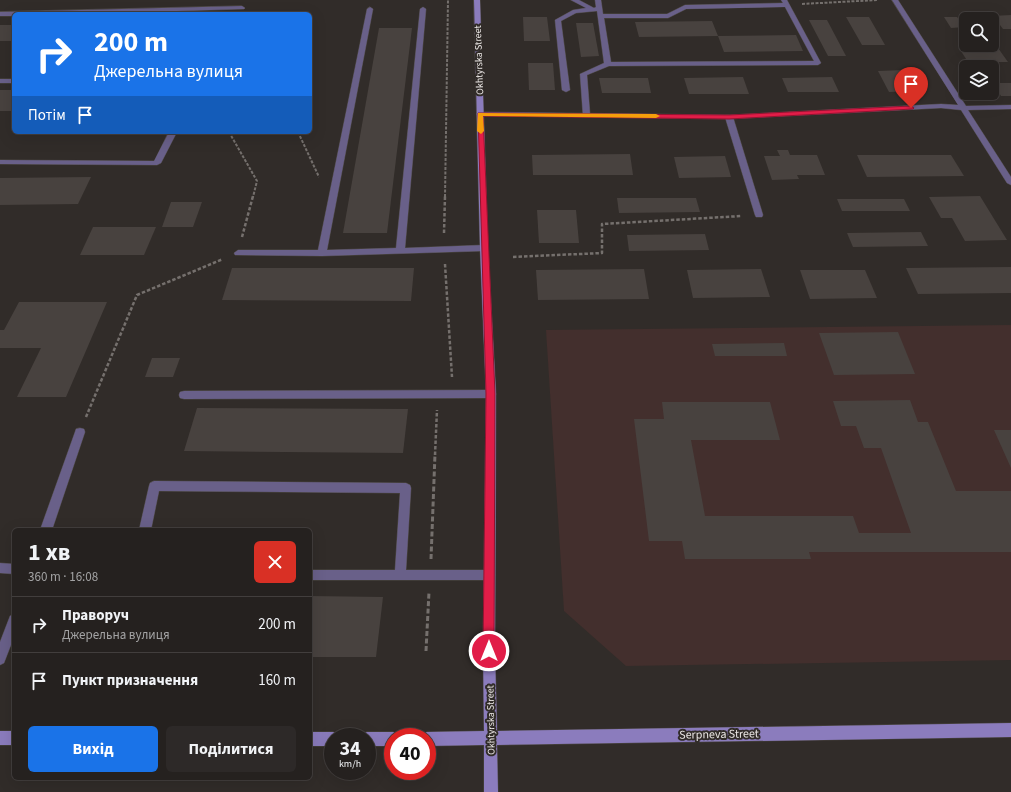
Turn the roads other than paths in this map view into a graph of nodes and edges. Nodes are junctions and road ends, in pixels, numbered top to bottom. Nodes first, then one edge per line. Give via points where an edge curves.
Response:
1 (478, 0) edge
2 (574, 0) edge
3 (598, 0) edge
4 (895, 0) edge
5 (785, 2) edge
6 (370, 9) dead end
7 (423, 9) dead end
8 (596, 9) junction
9 (81, 12) edge
10 (239, 12) edge
11 (0, 14) edge
12 (12, 14) edge
13 (600, 16) junction
14 (608, 64) junction
15 (0, 81) edge
16 (12, 81) edge
17 (566, 90) dead end
18 (1011, 107) edge
19 (962, 108) junction
20 (480, 114) junction
21 (586, 114) junction
22 (729, 117) junction
23 (172, 134) edge
24 (0, 162) edge
25 (1011, 183) edge
26 (759, 215) road end
27 (484, 248) junction
28 (400, 250) junction
29 (238, 253) road end
30 (322, 253) junction
31 (490, 394) junction
32 (184, 395) dead end
33 (80, 432) road end
34 (47, 528) edge
35 (145, 528) edge
36 (0, 568) edge
37 (12, 568) edge
38 (400, 575) junction
39 (312, 576) edge
40 (489, 576) junction
41 (12, 626) edge
42 (0, 659) edge
43 (1011, 730) edge
44 (0, 738) edge
45 (12, 738) edge
46 (490, 738) junction
47 (312, 739) edge
48 (324, 739) edge
49 (436, 739) edge
50 (491, 792) edge

1 - 20 street, Okhtyrska Street
2 - 8 street
3 - 8 street
4 - 19 street
5 - 13 street via 685,7 668,16
5 - 14 street via 818,62
6 - 30 street
7 - 28 street
8 - 13 street
8 - 17 street via 575,11 558,20
9 - 10 street via 242,8
11 - 12 street
13 - 14 street
14 - 21 street via 583,74
15 - 16 street
18 - 19 street
19 - 22 street via 941,106
19 - 25 street
20 - 21 street
20 - 27 street, Okhtyrska Street
21 - 22 street
22 - 26 street
23 - 24 street via 157,163
27 - 28 street
27 - 31 street, Okhtyrska Street
28 - 30 street
29 - 30 street
31 - 32 street
31 - 40 street, Okhtyrska Street
33 - 34 street
35 - 38 street via 154,486 406,488
36 - 37 street
38 - 39 street
38 - 40 street
40 - 46 street, Okhtyrska Street
41 - 42 street
43 - 46 street, Serpneva Street
44 - 45 street
46 - 49 street, Serpneva Street
46 - 50 street, Okhtyrska Street
47 - 48 street

